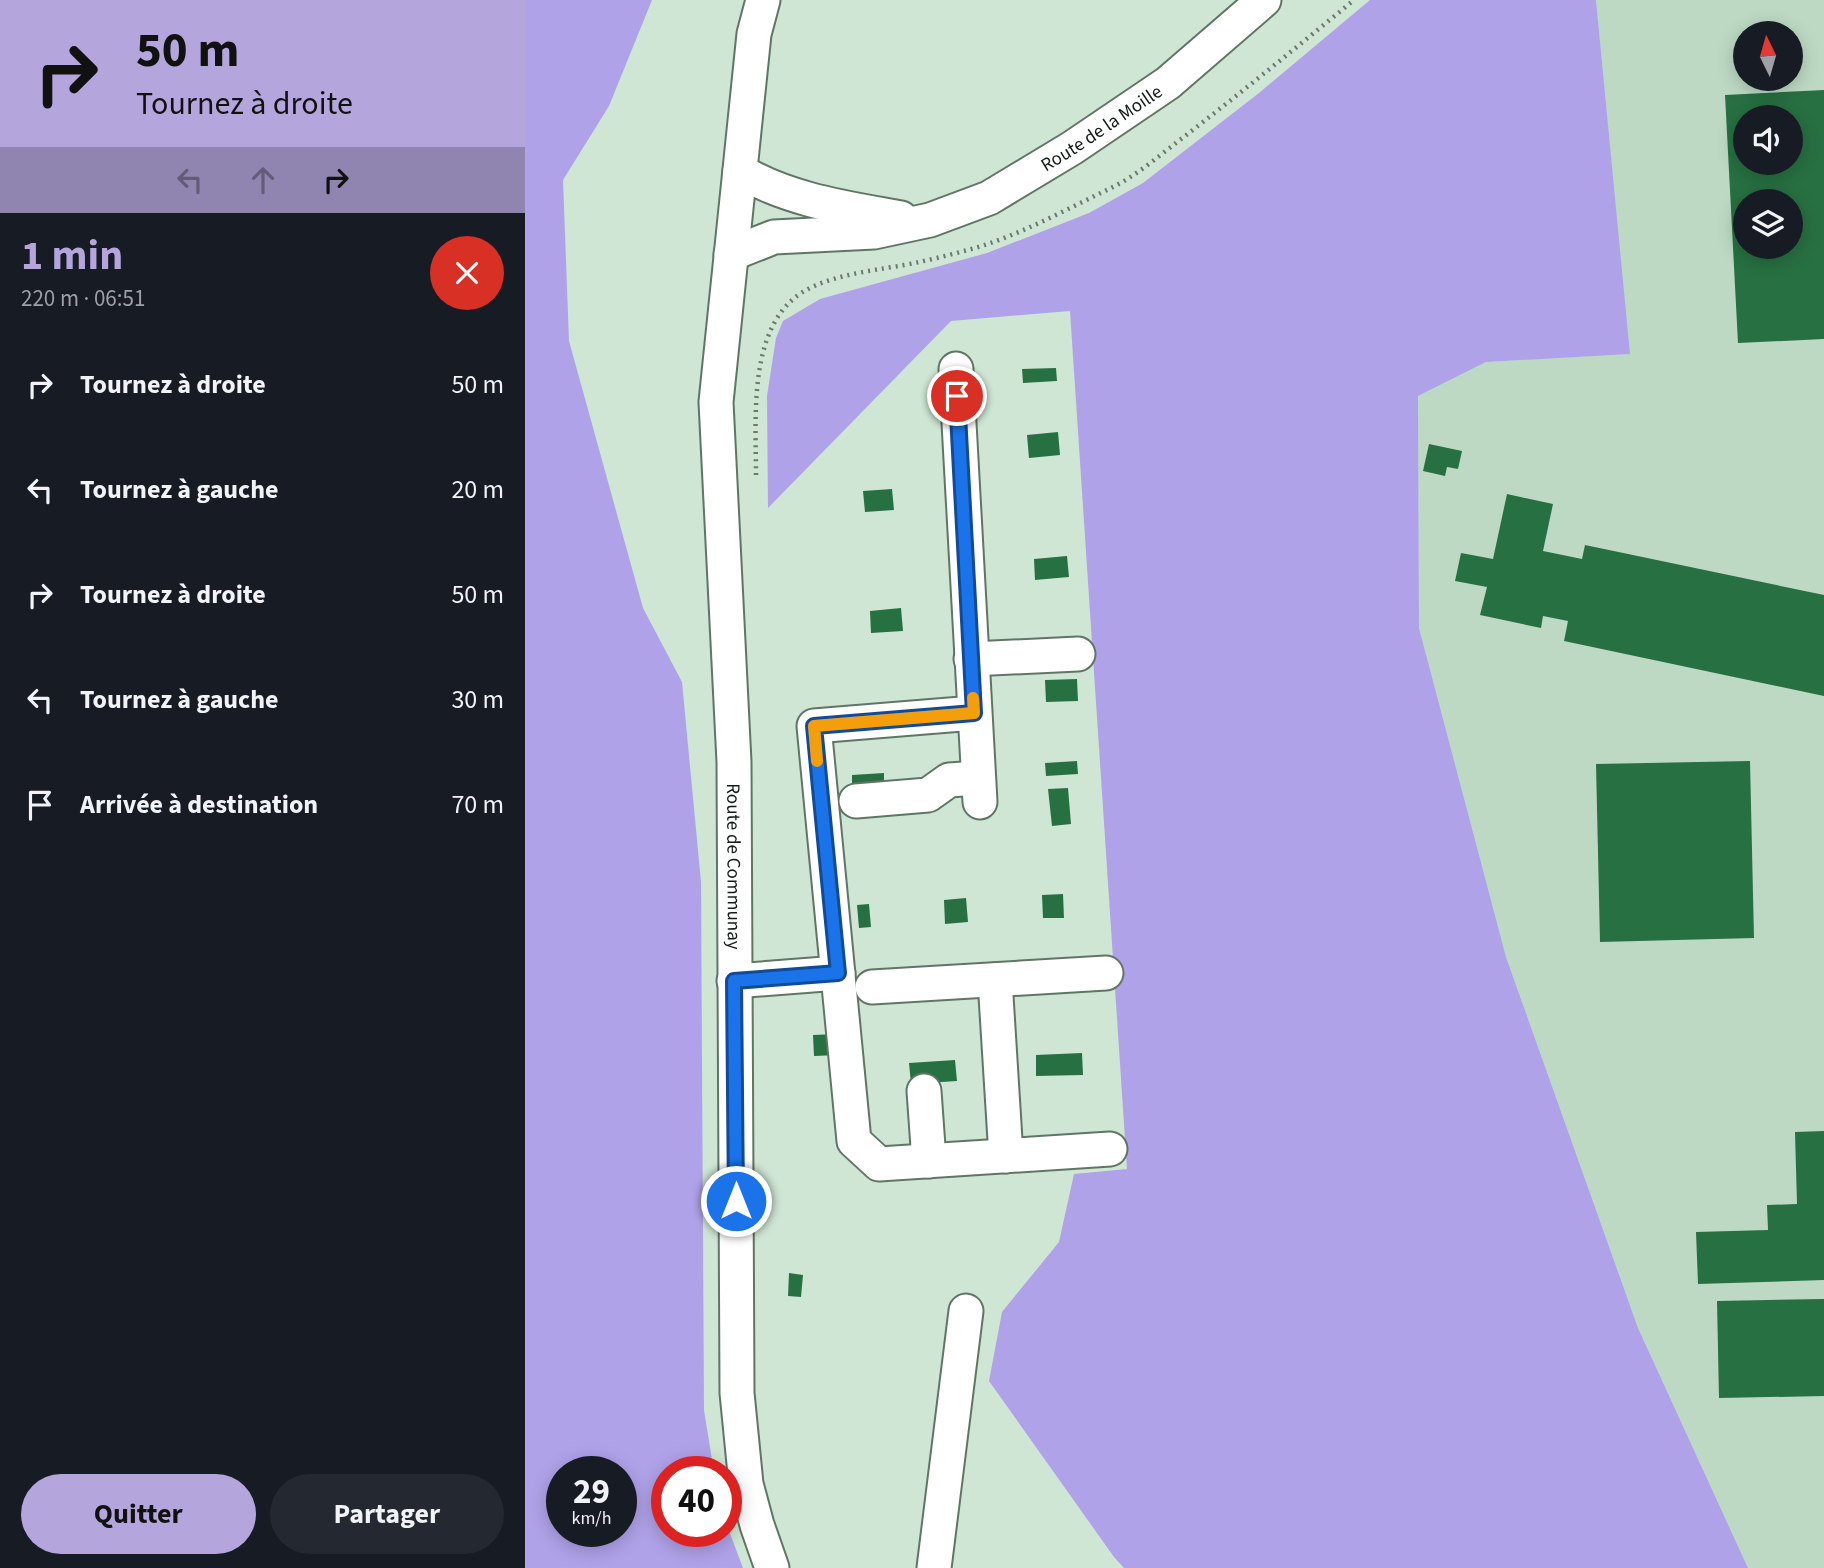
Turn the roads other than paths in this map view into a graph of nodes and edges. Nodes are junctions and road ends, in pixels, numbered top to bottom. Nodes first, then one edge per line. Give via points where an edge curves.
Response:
1 (763, 0) edge
2 (1264, 0) edge
3 (740, 171) junction
4 (918, 221) junction
5 (731, 254) junction
6 (956, 369) dead end
7 (1078, 654) dead end
8 (971, 659) junction
9 (974, 713) junction
10 (856, 801) dead end
11 (838, 973) junction
12 (1106, 973) dead end
13 (995, 980) junction
14 (734, 981) junction
15 (872, 987) dead end
16 (924, 1091) dead end
17 (1110, 1149) dead end
18 (1006, 1156) junction
19 (929, 1161) junction
20 (965, 1311) dead end
21 (772, 1568) edge
22 (933, 1568) edge

1 - 3 street, Route de Communay via 754,34
2 - 4 street, Route de la Moille via 1168,83 1072,148 989,198
3 - 4 street, Route de la Moille via 817,202
3 - 5 street, Route de Communay
4 - 5 street, Route de la Moille via 874,232 774,237
5 - 14 street, Route de Communay via 716,402 734,762
6 - 8 street
7 - 8 street
8 - 9 street
9 - 10 street via 979,790 949,780 928,795
9 - 11 street via 814,726
11 - 14 street
11 - 19 street via 854,1141 879,1164
12 - 13 street
13 - 15 street
13 - 18 street
14 - 21 street, Route de Communay via 737,1394 746,1484
16 - 19 street
17 - 18 street
18 - 19 street
20 - 22 street

